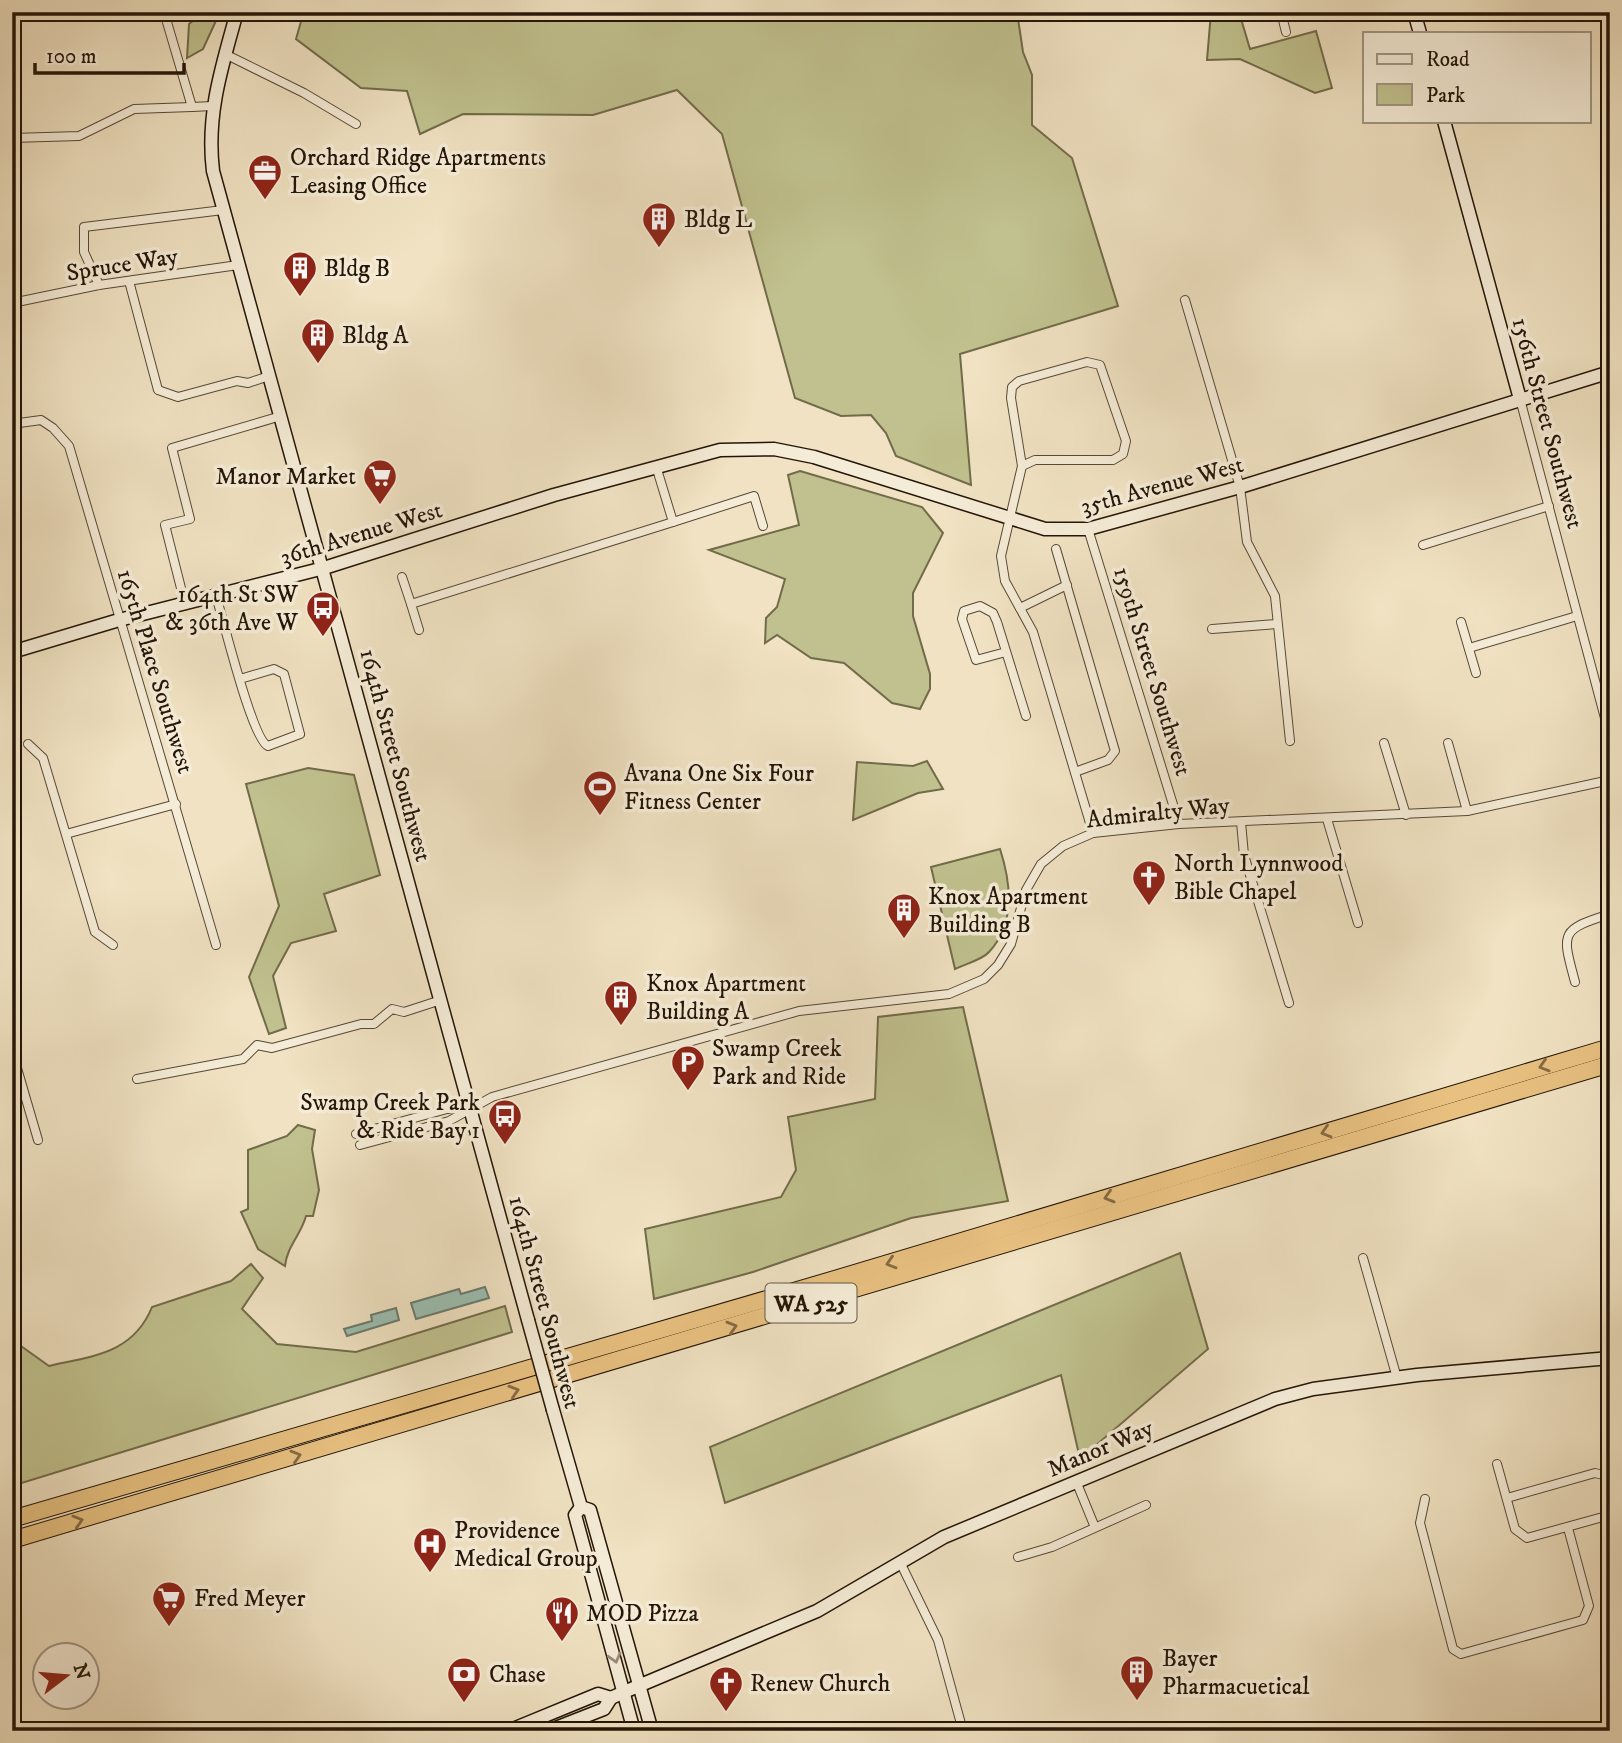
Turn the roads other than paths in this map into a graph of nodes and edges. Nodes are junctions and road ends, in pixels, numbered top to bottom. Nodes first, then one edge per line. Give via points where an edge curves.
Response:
1 (164, 12) edge
2 (237, 12) edge
3 (1281, 12) edge
4 (1414, 12) edge
5 (1286, 32) dead end
6 (1420, 32) edge
7 (225, 54) junction
8 (212, 106) junction
9 (192, 107) junction
10 (1444, 122) edge
11 (356, 124) dead end
12 (12, 138) edge
13 (223, 210) junction
14 (238, 265) junction
15 (129, 281) junction
16 (99, 285) junction
17 (1185, 300) dead end
18 (12, 303) edge
19 (1610, 372) edge
20 (269, 376) junction
21 (1520, 399) junction
22 (281, 416) junction
23 (12, 424) edge
24 (720, 450) joint
25 (656, 466) junction
26 (1022, 466) junction
27 (1240, 487) junction
28 (1549, 506) junction
29 (1012, 520) junction
30 (673, 522) junction
31 (763, 526) dead end
32 (1088, 529) junction
33 (1423, 544) dead end
34 (1056, 549) dead end
35 (324, 568) junction
36 (402, 577) dead end
37 (1067, 585) junction
38 (216, 596) junction
39 (185, 604) junction
40 (411, 604) junction
41 (1020, 608) junction
42 (1577, 616) junction
43 (119, 620) junction
44 (1461, 622) dead end
45 (1278, 624) junction
46 (1212, 629) dead end
47 (419, 630) dead end
48 (1469, 648) junction
49 (12, 652) edge
50 (1006, 652) junction
51 (1476, 674) dead end
52 (240, 679) junction
53 (1026, 716) dead end
54 (1610, 737) edge
55 (1290, 741) dead end
56 (1384, 743) dead end
57 (1448, 743) dead end
58 (28, 744) dead end
59 (1075, 772) junction
60 (1610, 780) edge
61 (176, 804) junction
62 (1467, 811) junction
63 (1406, 815) junction
64 (1327, 819) junction
65 (1241, 822) junction
66 (1179, 824) junction
67 (1093, 833) junction
68 (66, 834) junction
69 (1610, 914) edge
70 (1358, 923) dead end
71 (113, 945) dead end
72 (216, 945) dead end
73 (1575, 982) dead end
74 (441, 1000) junction
75 (1289, 1003) dead end
76 (1610, 1047) edge
77 (12, 1051) edge
78 (1610, 1065) edge
79 (137, 1079) dead end
80 (470, 1108) junction
81 (356, 1133) dead end
82 (38, 1140) dead end
83 (360, 1145) dead end
84 (1363, 1258) dead end
85 (1610, 1358) edge
86 (1397, 1378) junction
87 (1497, 1464) dead end
88 (1076, 1481) junction
89 (1610, 1482) edge
90 (1507, 1498) junction
91 (1425, 1499) dead end
92 (1146, 1504) dead end
93 (581, 1507) junction
94 (1610, 1515) edge
95 (12, 1519) edge
96 (1094, 1525) junction
97 (1567, 1528) junction
98 (12, 1540) edge
99 (1018, 1557) dead end
100 (901, 1563) junction
101 (641, 1686) junction
102 (625, 1692) junction
103 (611, 1698) junction
104 (508, 1731) edge
105 (548, 1731) edge
106 (634, 1731) edge
107 (652, 1731) edge
108 (963, 1731) edge

1 - 9 street
2 - 7 street, 164th Street Southwest
3 - 5 street
4 - 6 street
7 - 8 street, 164th Street Southwest
7 - 11 street
8 - 9 street
8 - 13 street, 164th Street Southwest via 210,145
9 - 12 street via 134,109 79,136
10 - 21 street, 156th Street Southwest
13 - 14 street, 164th Street Southwest
13 - 16 street via 84,227 83,252
14 - 15 street, Spruce Way
14 - 20 street, 164th Street Southwest
15 - 16 street, Spruce Way
15 - 20 street via 158,390 165,395 178,397
16 - 18 street, Spruce Way
17 - 27 street
19 - 21 street, 35th Avenue West
20 - 22 street, 164th Street Southwest
21 - 27 street, 35th Avenue West
21 - 28 street, 156th Street Southwest
22 - 35 street, 164th Street Southwest
22 - 39 street via 172,448 190,519 165,525
23 - 43 street, 165th Place Southwest via 41,420 69,446
24 - 25 street, 36th Avenue West
24 - 29 street, 35th Avenue West via 774,449 814,457
25 - 30 street
25 - 35 street, 36th Avenue West
26 - 26 street via 1012,387 1087,362 1100,365 1126,441 1123,454 1112,460 1035,460
26 - 29 street
27 - 32 street, 35th Avenue West
27 - 45 street via 1247,542 1275,596
28 - 33 street
28 - 42 street, 156th Street Southwest
29 - 32 street, 35th Avenue West via 1045,529
29 - 41 street via 1002,556 1005,581
30 - 31 street via 754,496
30 - 40 street
32 - 66 street, 159th Street Southwest
34 - 37 street
35 - 38 street, 36th Avenue West
35 - 74 street, 164th Street Southwest
36 - 40 street
37 - 41 street
37 - 59 street via 1115,751 1108,760
38 - 39 street, 36th Avenue West
38 - 52 street
39 - 43 street, 36th Avenue West
40 - 47 street
41 - 59 street via 1033,632
42 - 48 street
42 - 54 street, 156th Street Southwest
43 - 49 street, 36th Avenue West
43 - 61 street, 165th Place Southwest
44 - 48 street
45 - 46 street
45 - 55 street
48 - 51 street
50 - 50 street via 976,660 962,619 964,611 988,607
50 - 53 street
52 - 52 street via 262,744 300,734 284,674 274,669
56 - 63 street
57 - 62 street
58 - 68 street via 43,758
59 - 67 street
60 - 62 street, Admiralty Way
61 - 68 street
61 - 72 street, 165th Place Southwest
62 - 63 street, Admiralty Way
63 - 64 street, Admiralty Way
64 - 65 street, Admiralty Way
64 - 70 street
65 - 66 street, Admiralty Way
65 - 75 street via 1244,855
66 - 67 street, Admiralty Way
67 - 80 street, Admiralty Way via 1063,846 1041,864 1026,890 1011,944 984,979 966,988 949,994 799,1011 503,1093
68 - 71 street via 95,932
69 - 73 street via 1570,931 1565,944
74 - 79 street via 404,1012 392,1009 374,1024 272,1048 257,1045 243,1059
74 - 80 street, 164th Street Southwest
76 -> 95 highway, WA 525
77 - 82 street
98 -> 78 highway, WA 525
80 - 81 street via 447,1109
80 - 83 street, Admiralty Way via 449,1121
80 - 93 street, 164th Street Southwest, bridge
84 - 86 street
85 - 86 street, Manor Way
86 - 88 street, Manor Way via 1275,1399
87 - 90 street
88 - 96 street
88 - 100 street, Manor Way via 944,1537
89 - 90 street via 1595,1473
90 - 97 street via 1515,1529 1527,1538
91 - 97 street via 1420,1523 1453,1649 1461,1654 1583,1620 1589,1606
92 - 96 street
93 - 101 street, 164th Street Southwest via 590,1510
93 -> 102 street, 164th Street Southwest via 575,1515
94 - 97 street
96 - 99 street via 1052,1547
100 - 101 street, Manor Way via 802,1619
100 - 108 street via 938,1640
101 - 102 street, Manor Way
101 - 107 street, 164th Street Southwest
102 - 103 street, Manor Way
102 - 106 street, 164th Street Southwest
103 - 104 street via 598,1694
103 - 105 street via 604,1709

